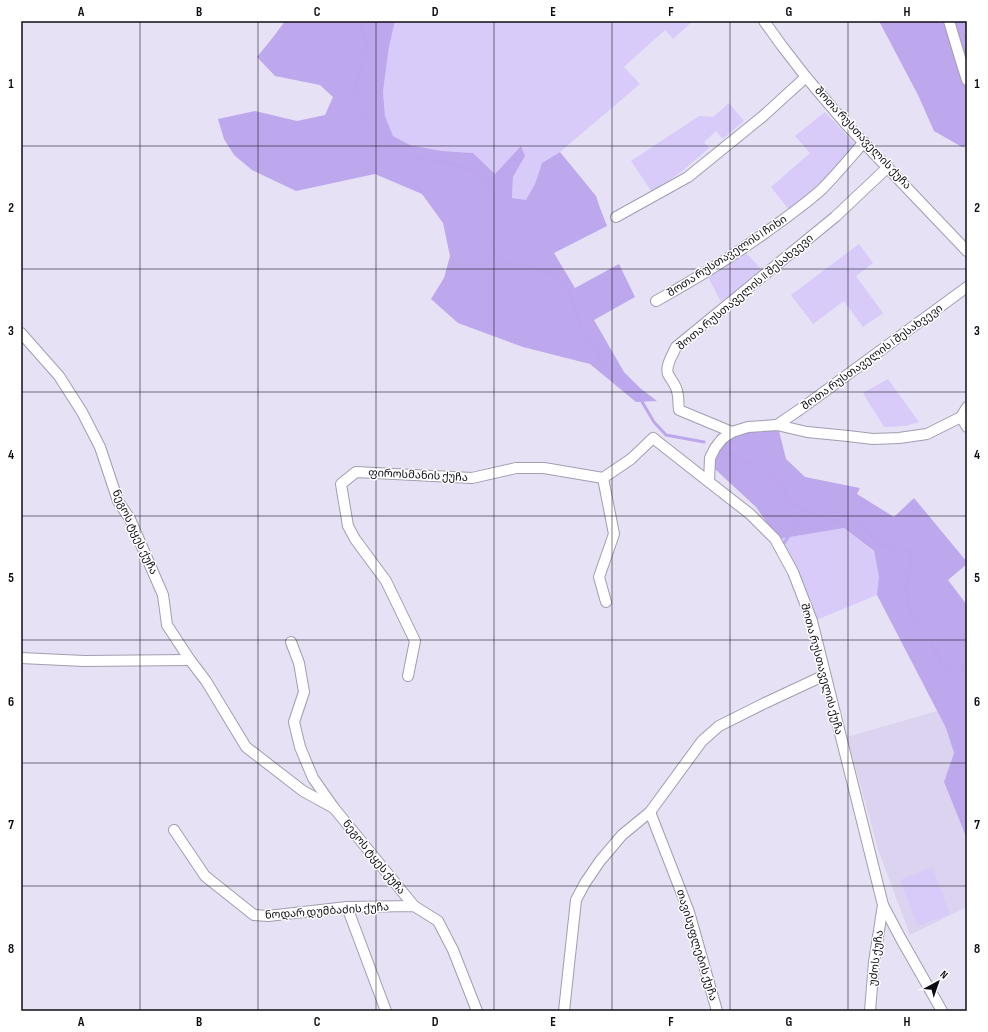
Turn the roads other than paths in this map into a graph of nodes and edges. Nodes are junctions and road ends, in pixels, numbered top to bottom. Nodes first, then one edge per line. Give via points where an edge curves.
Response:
1 (764, 21) edge
2 (950, 21) edge
3 (806, 76) junction
4 (967, 80) edge
5 (864, 142) junction
6 (888, 167) junction
7 (616, 217) dead end
8 (967, 250) edge
9 (967, 287) edge
10 (656, 301) dead end
11 (21, 333) edge
12 (967, 407) edge
13 (961, 417) junction
14 (777, 425) junction
15 (967, 427) edge
16 (732, 432) junction
17 (603, 478) junction
18 (709, 482) junction
19 (606, 602) dead end
20 (291, 642) dead end
21 (21, 658) edge
22 (190, 660) junction
23 (825, 675) junction
24 (408, 676) dead end
25 (334, 808) junction
26 (650, 812) junction
27 (174, 830) dead end
28 (883, 905) junction
29 (414, 906) junction
30 (347, 907) junction
31 (386, 1011) edge
32 (477, 1011) edge
33 (564, 1011) edge
34 (718, 1011) edge
35 (870, 1011) edge
36 (942, 1011) edge

1 - 3 street, შოთა რუსთაველის ქუჩა
2 - 4 street
3 - 5 street, შოთა რუსთაველის ქუჩა
3 - 7 street via 762,117 688,177
5 - 6 street, შოთა რუსთაველის ქუჩა
5 - 10 street, შოთა რუსთაველის I ჩიხი via 820,190 790,216 704,274
6 - 8 street, შოთა რუსთაველის ქუჩა
6 - 16 street, შოთა რუსთაველის II შესახვევი via 835,217 676,347 667,373 677,389 679,410
9 - 14 street, შოთა რუსთაველის I შესახვევი
11 - 22 street, ნეგოს ტყეს ქუჩა via 59,376 82,412 100,447 118,501 130,519 163,595 167,625
12 - 13 street
13 - 14 street via 927,434 899,438 807,432
13 - 15 street
14 - 16 street via 748,427
16 - 18 street via 714,448 710,458
17 - 18 street via 631,459 653,438
17 - 19 street via 614,534 600,577
17 - 24 street, ფიროსმანის ქუჩა via 544,468 516,468 472,478 356,472 341,484 348,526 386,581 415,641
18 - 23 street, შოთა რუსთაველის ქუჩა via 750,514 775,539 793,572 809,614
20 - 25 street, ნეგოს ტყეს ქუჩა via 299,663 304,692 294,722 300,747 313,778
21 - 22 street via 84,661
22 - 25 street, ნეგოს ტყეს ქუჩა via 246,747 303,792
23 - 26 street via 719,726 702,741
23 - 28 street, შოთა რუსთაველის ქუჩა
25 - 29 street, ნეგოს ტყეს ქუჩა
26 - 33 street via 622,835 600,861 576,900
26 - 34 street, თავისუფლების ქუჩა via 689,912
27 - 30 street, ნოდარ დუმბაძის ქუჩა via 205,876 254,915 268,916
28 - 35 street, უძოს ქუჩა
28 - 36 street
29 - 30 street, ნოდარ დუმბაძის ქუჩა
29 - 32 street via 438,921 453,950
30 - 31 street

